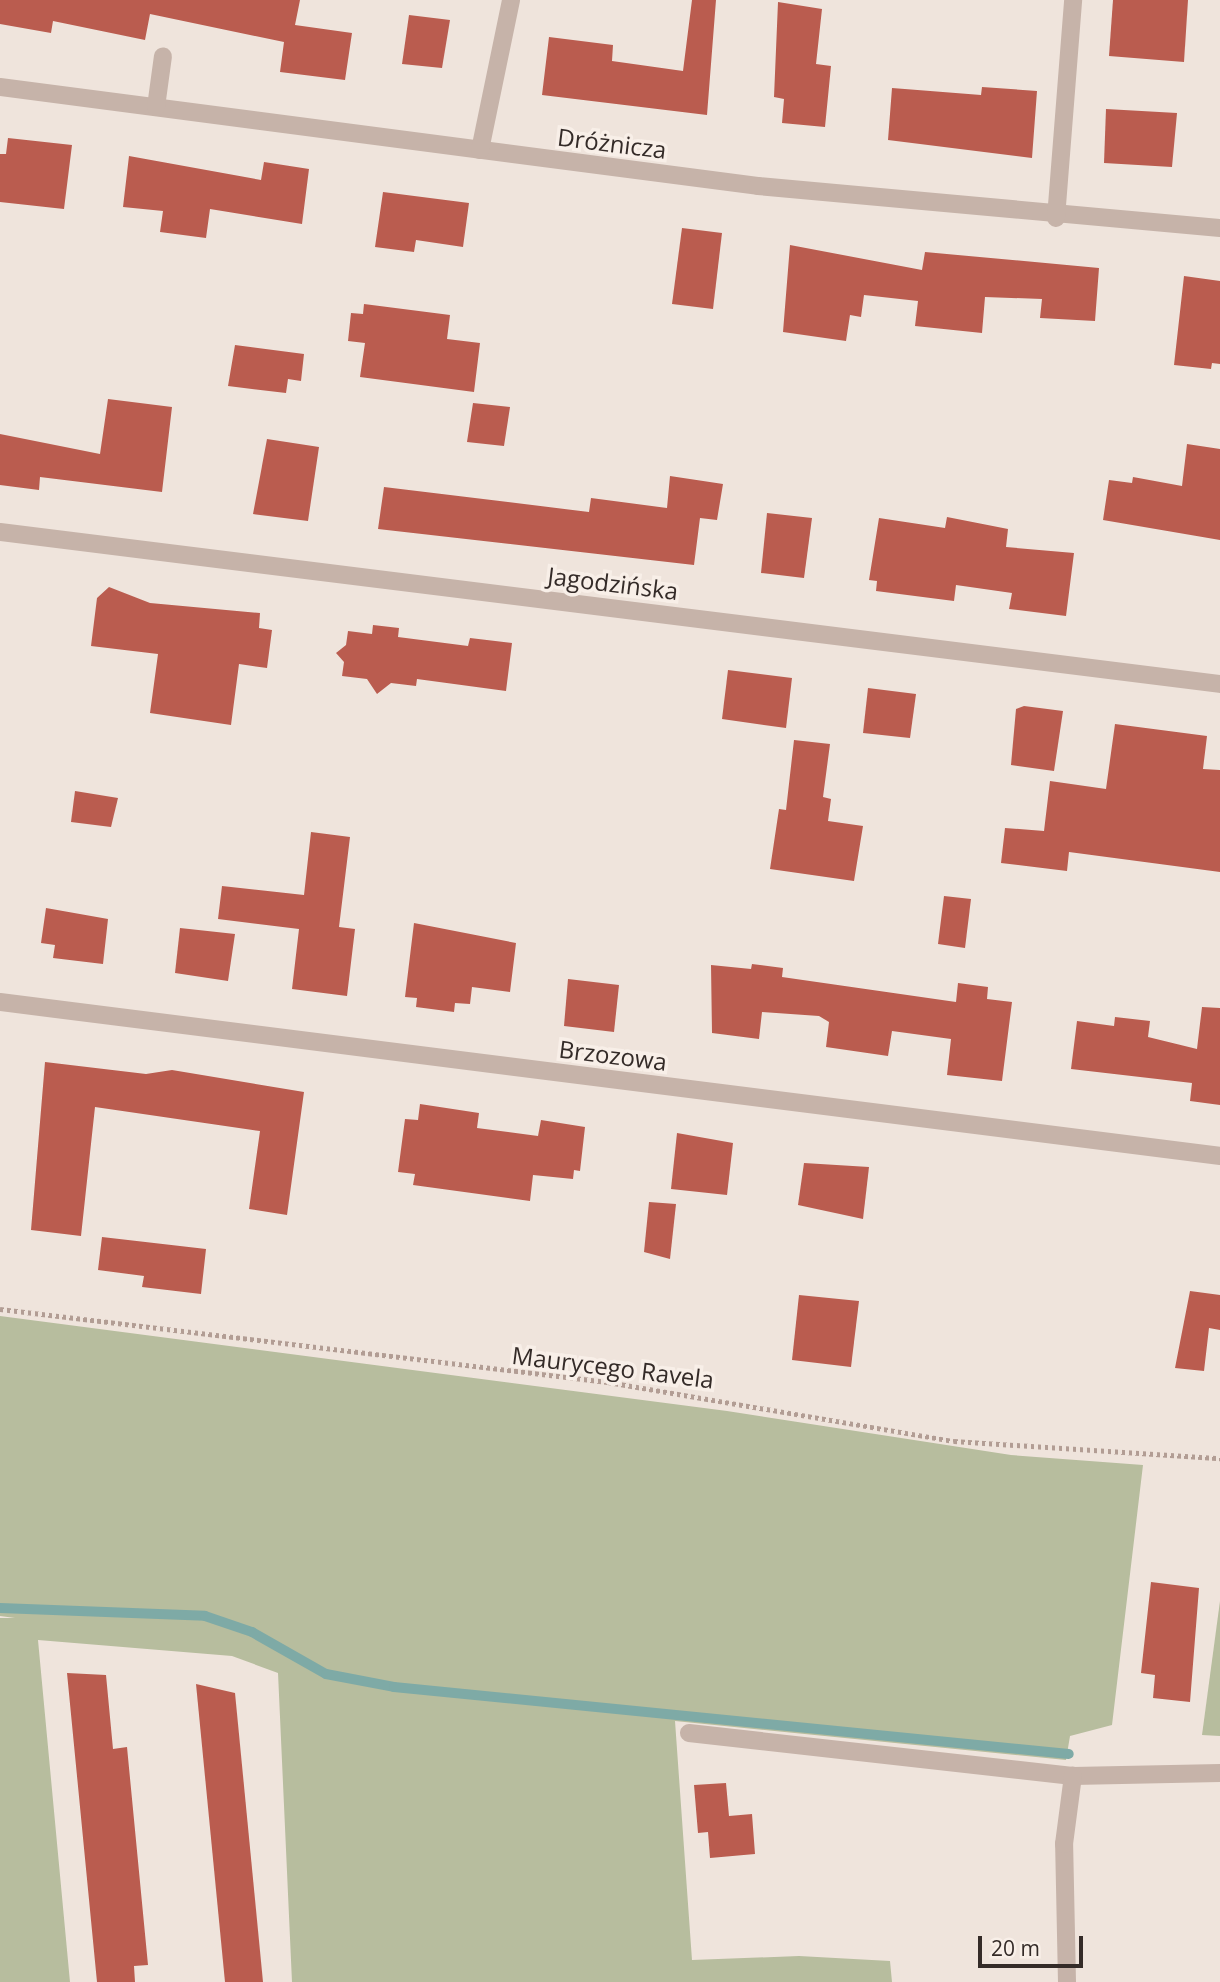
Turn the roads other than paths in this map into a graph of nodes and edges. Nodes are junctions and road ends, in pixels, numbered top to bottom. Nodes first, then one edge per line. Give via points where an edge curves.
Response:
1 (511, 0) edge
2 (1073, 0) edge
3 (163, 56) dead end
4 (0, 87) edge
5 (156, 107) junction
6 (480, 150) junction
7 (1056, 218) junction
8 (1220, 228) edge
9 (0, 532) edge
10 (1220, 684) edge
11 (0, 1002) edge
12 (1220, 1156) edge
13 (689, 1733) dead end
14 (1220, 1773) edge
15 (1073, 1776) junction
16 (1067, 1982) edge

1 - 6 street
2 - 7 street
3 - 5 street
4 - 5 street, Dróżnicza
5 - 6 street, Dróżnicza
6 - 7 street, Dróżnicza
7 - 8 street, Dróżnicza
9 - 10 street, Jagodzińska
11 - 12 street, Brzozowa
13 - 15 street
14 - 15 street
15 - 16 street via 1064,1844

